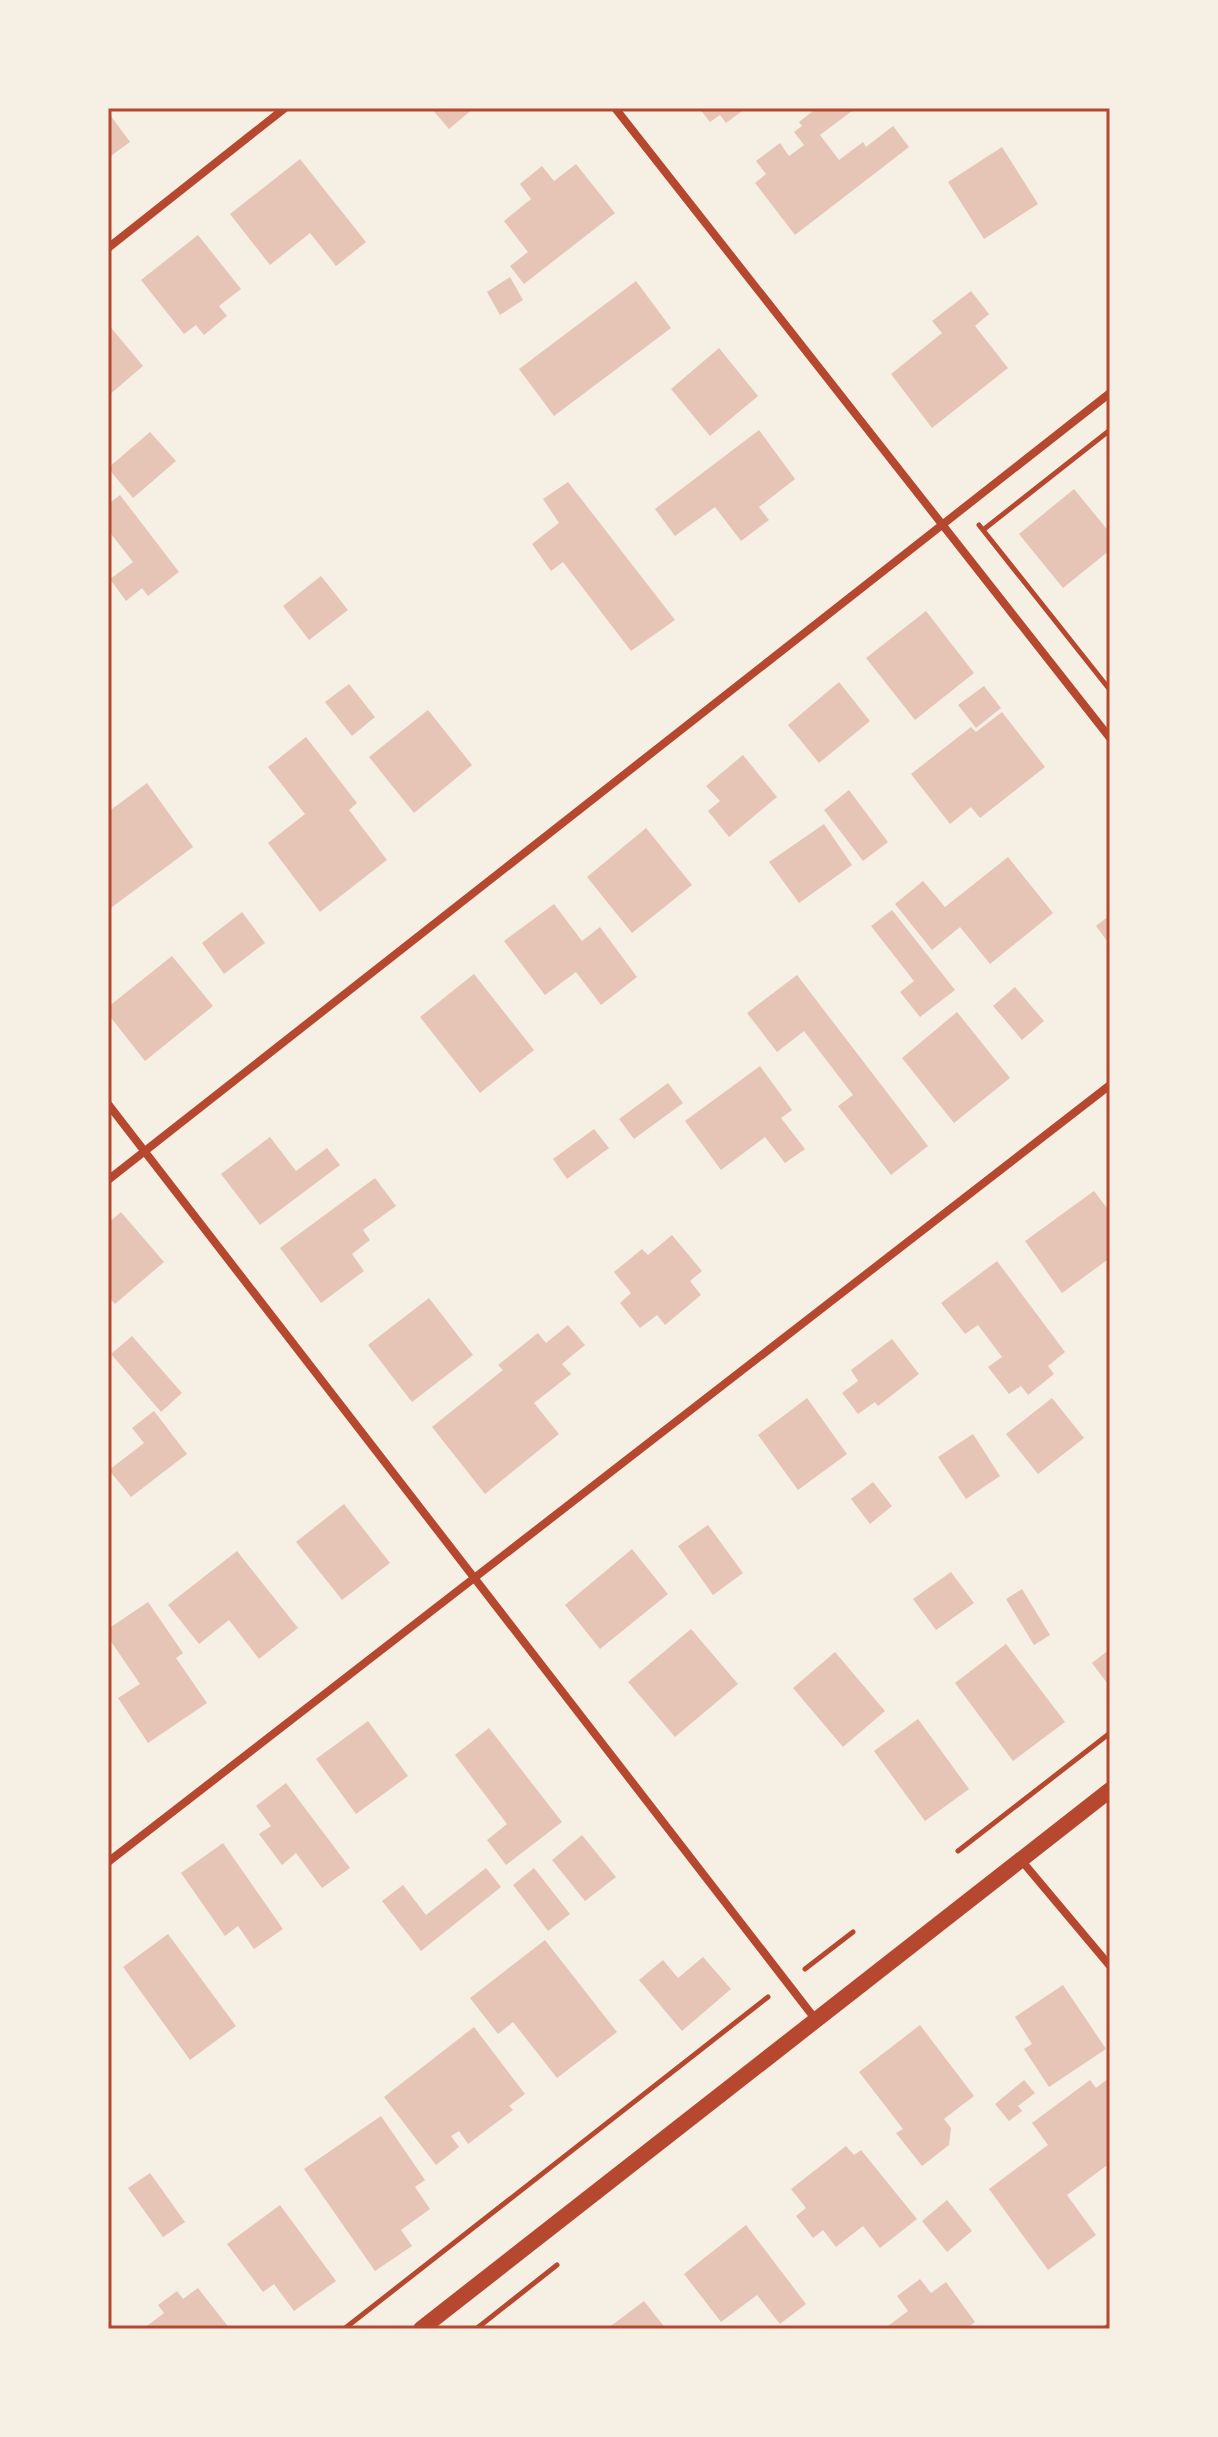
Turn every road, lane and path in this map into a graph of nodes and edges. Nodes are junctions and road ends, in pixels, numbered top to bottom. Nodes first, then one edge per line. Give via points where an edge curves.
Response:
1 (285, 108) edge
2 (615, 108) edge
3 (108, 248) edge
4 (1110, 393) edge
5 (1110, 430) edge
6 (964, 508) junction
7 (943, 524) junction
8 (983, 530) junction
9 (1110, 690) edge
10 (1110, 738) edge
11 (1110, 1085) edge
12 (108, 1104) edge
13 (145, 1151) junction
14 (108, 1180) edge
15 (474, 1575) junction
16 (1110, 1733) edge
17 (1110, 1790) edge
18 (958, 1851) dead end
19 (1021, 1860) junction
20 (108, 1862) edge
21 (853, 1932) dead end
22 (1110, 1966) edge
23 (787, 1982) junction
24 (816, 2020) junction
25 (344, 2329) edge
26 (421, 2329) edge

1 - 3 street
2 - 7 street
4 - 6 street
5 - 8 path
6 - 7 street
6 - 8 path
7 - 10 street
7 - 13 street
8 - 9 path
11 - 15 street
12 - 13 street
13 - 14 street
13 - 15 street
15 - 20 street
15 - 23 street
16 - 18 path
17 - 19 main road
19 - 22 street
19 - 24 main road
21 - 23 path
23 - 24 street
23 - 25 path
24 - 26 main road

